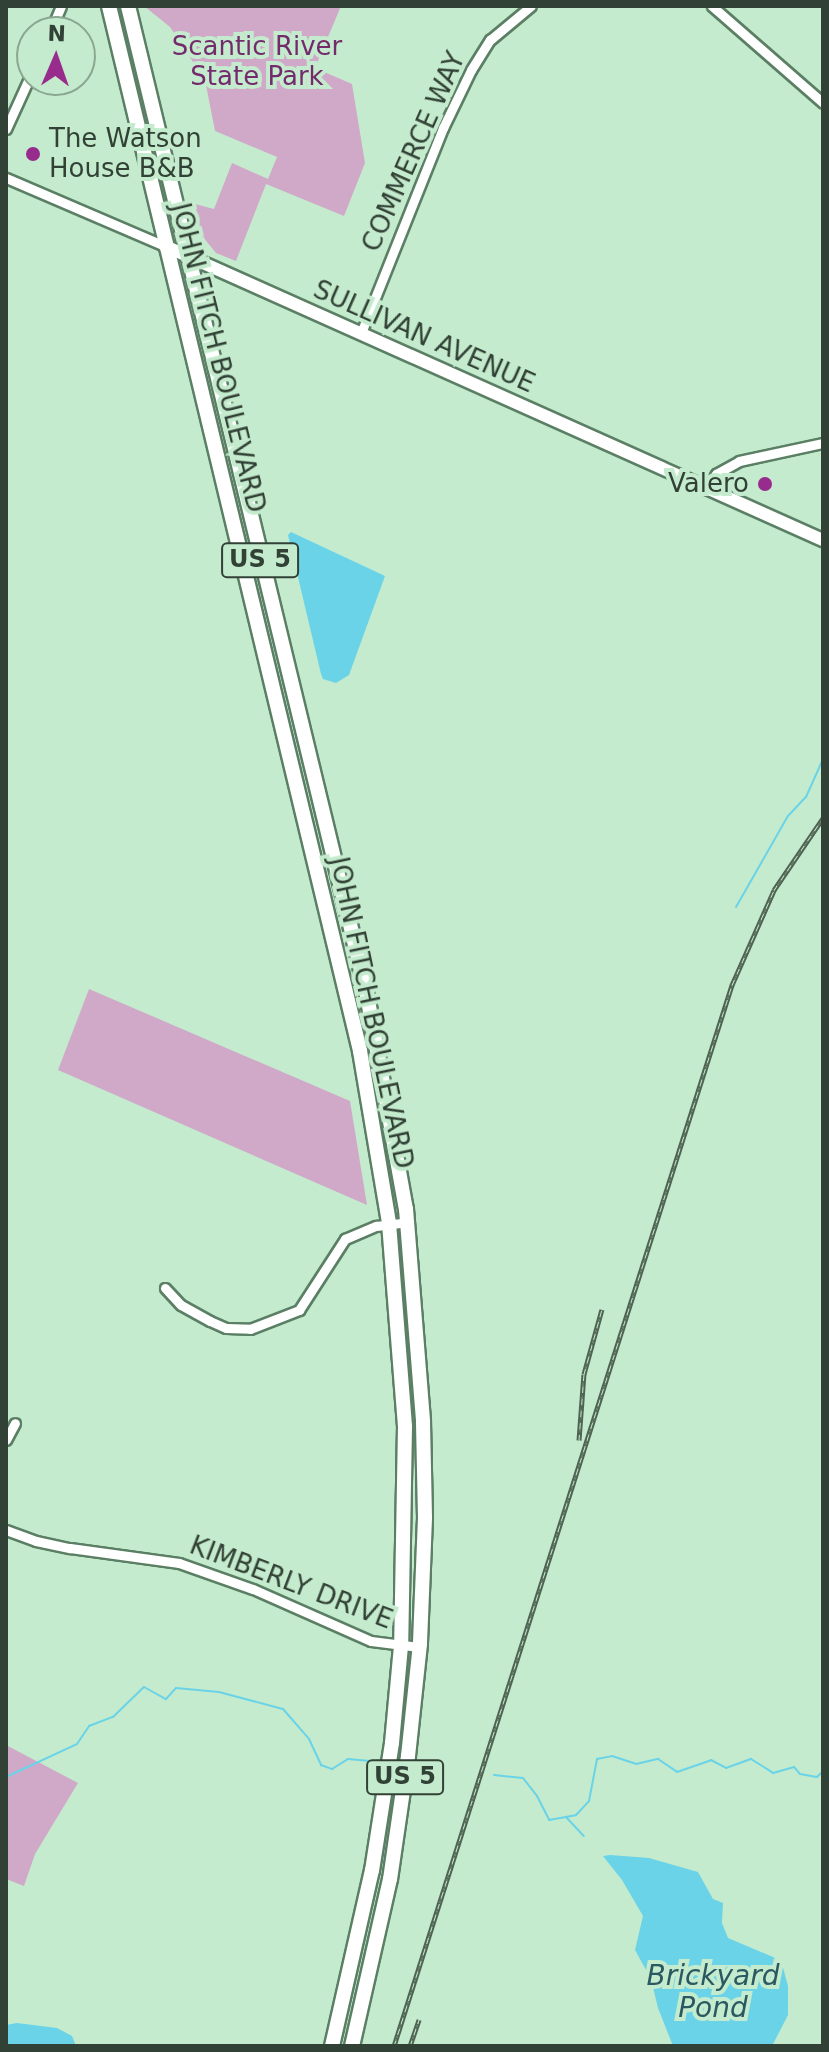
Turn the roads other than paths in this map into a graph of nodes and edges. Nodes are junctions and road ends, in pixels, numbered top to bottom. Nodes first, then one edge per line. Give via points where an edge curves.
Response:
1 (109, 6) edge
2 (128, 6) edge
3 (531, 6) edge
4 (712, 6) edge
5 (19, 96) edge
6 (823, 103) edge
7 (8, 117) edge
8 (6, 129) edge
9 (6, 178) edge
10 (165, 246) junction
11 (186, 254) junction
12 (361, 333) junction
13 (823, 443) edge
14 (707, 488) junction
15 (823, 540) edge
16 (335, 866) junction
17 (317, 870) junction
18 (408, 1222) junction
19 (389, 1223) junction
20 (165, 1288) dead end
21 (423, 1418) junction
22 (405, 1419) junction
23 (15, 1423) dead end
24 (6, 1440) edge
25 (6, 1530) edge
26 (406, 1535) junction
27 (424, 1535) junction
28 (401, 1646) junction
29 (419, 1647) junction
30 (365, 1901) junction
31 (385, 1906) junction
32 (332, 2046) edge
33 (352, 2046) edge

1 - 10 highway, JOHN FITCH BOULEVARD / US 5
2 - 11 highway, JOHN FITCH BOULEVARD / US 5
3 - 12 street, COMMERCE WAY via 490,40 469,75
4 - 6 street
5 - 7 street
7 - 8 street
9 - 10 street, SULLIVAN AVENUE
10 - 11 main road, SULLIVAN AVENUE
10 - 17 highway, JOHN FITCH BOULEVARD / US 5
11 - 12 main road, SULLIVAN AVENUE
11 - 16 highway, JOHN FITCH BOULEVARD / US 5
12 - 14 main road, SULLIVAN AVENUE
13 - 14 street via 726,466
14 - 15 main road, SULLIVAN AVENUE
16 - 17 highway
16 - 18 highway, JOHN FITCH BOULEVARD / US 5 via 367,995
17 - 19 highway, JOHN FITCH BOULEVARD / US 5 via 360,1051
18 - 19 street
18 - 21 highway, JOHN FITCH BOULEVARD / US 5
19 - 20 street via 345,1239 299,1310 250,1329 210,1321 181,1305
19 - 22 highway, JOHN FITCH BOULEVARD / US 5
21 - 22 highway
21 - 27 highway, JOHN FITCH BOULEVARD / US 5
22 - 26 highway, JOHN FITCH BOULEVARD / US 5
23 - 24 street
25 - 28 street, KIMBERLY DRIVE via 70,1548 179,1563 367,1639
26 - 27 highway
26 - 28 highway, JOHN FITCH BOULEVARD / US 5
27 - 29 highway, JOHN FITCH BOULEVARD / US 5
28 - 29 street, KIMBERLY DRIVE
28 - 30 highway, JOHN FITCH BOULEVARD / US 5 via 390,1756
29 - 31 highway, JOHN FITCH BOULEVARD / US 5
30 - 31 highway
30 - 32 highway, JOHN FITCH BOULEVARD / US 5
31 - 33 highway, JOHN FITCH BOULEVARD / US 5

